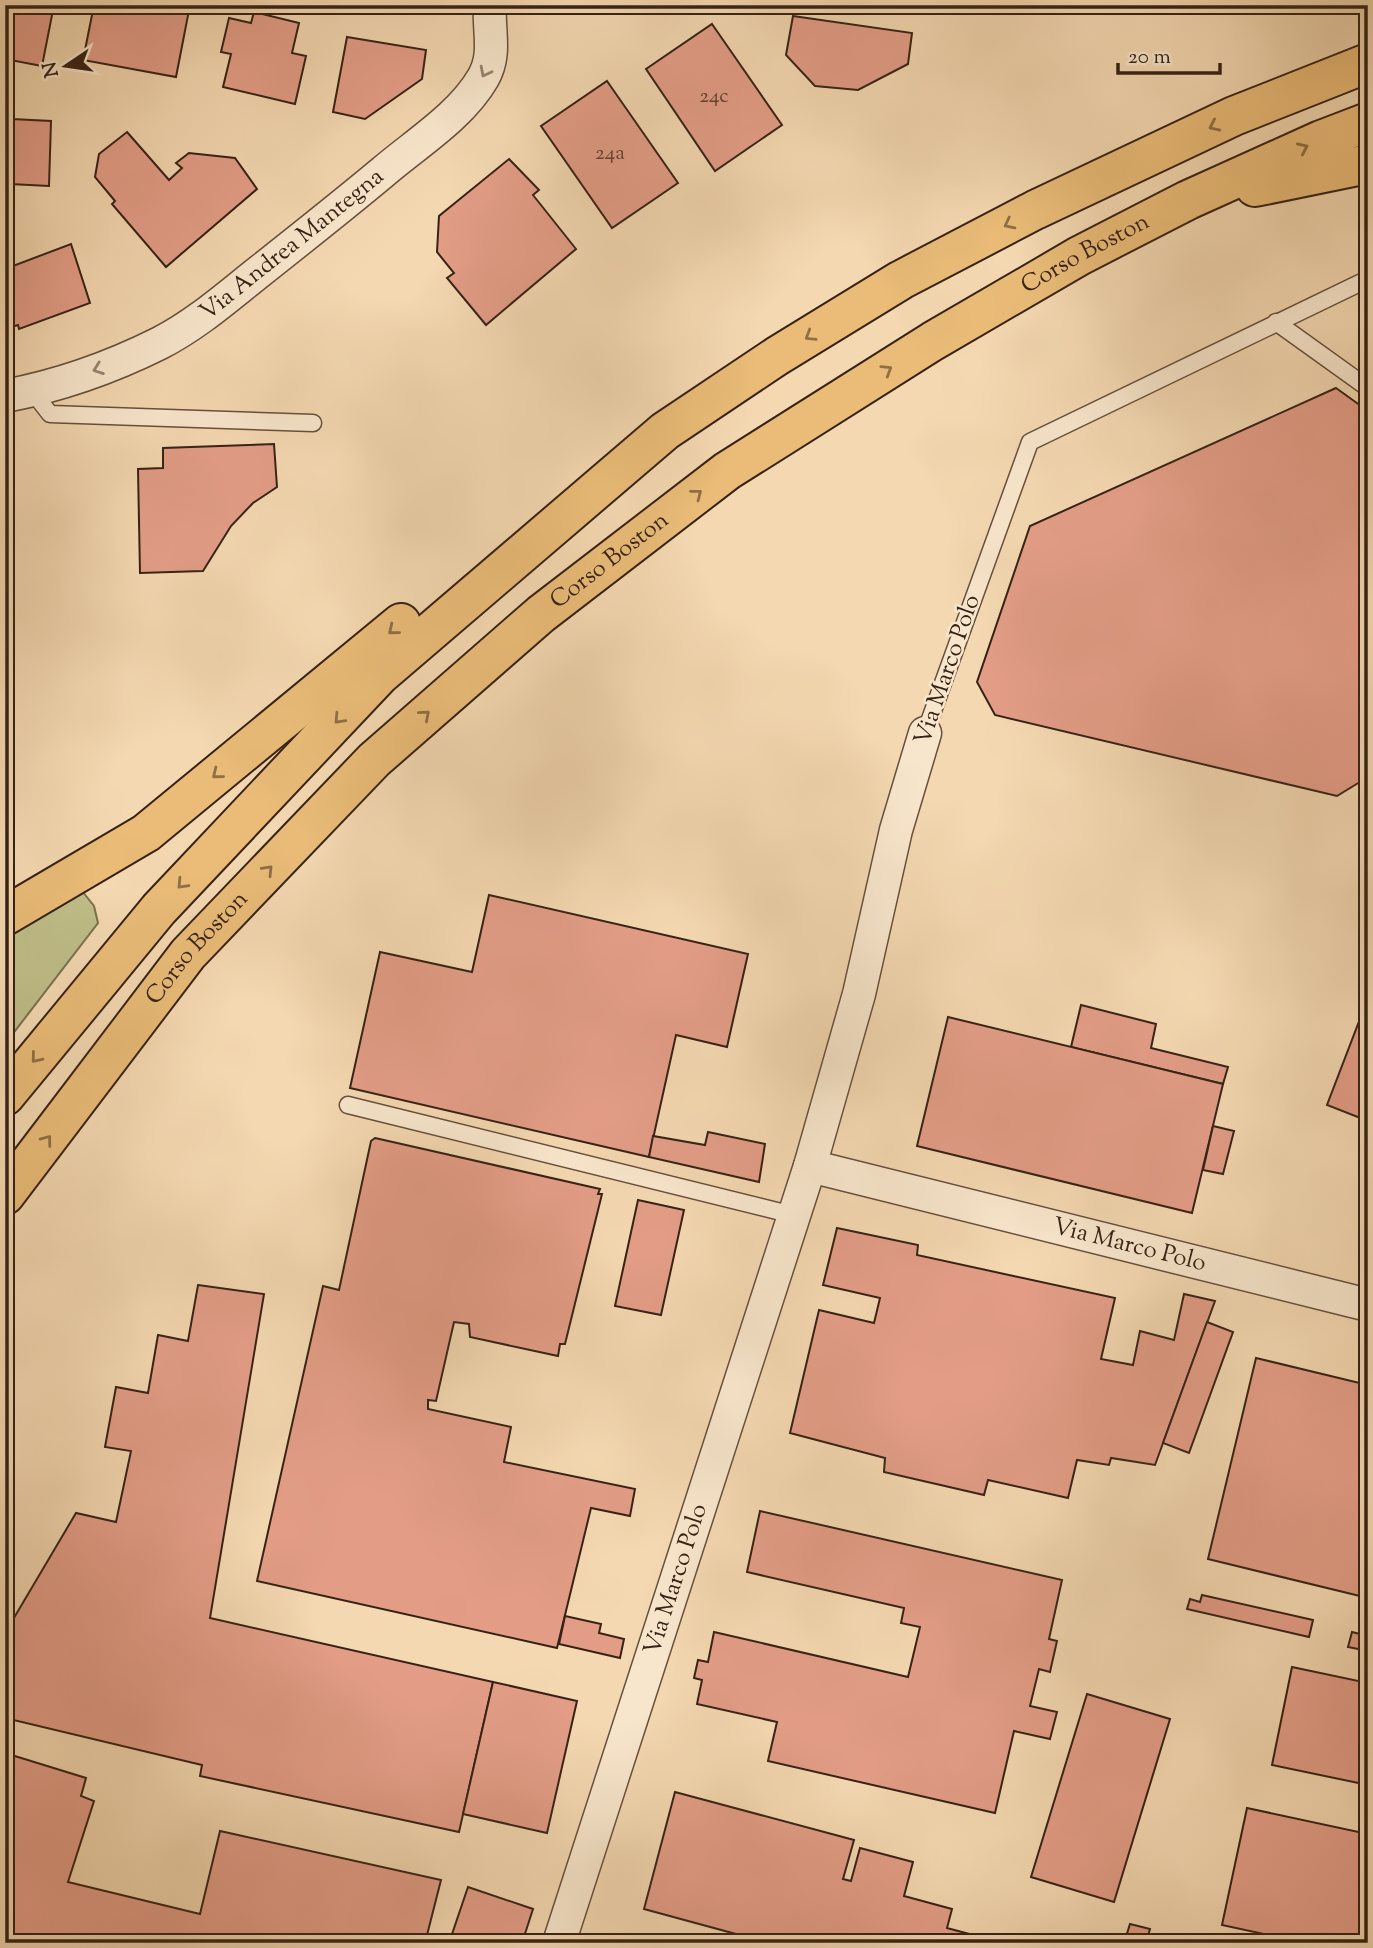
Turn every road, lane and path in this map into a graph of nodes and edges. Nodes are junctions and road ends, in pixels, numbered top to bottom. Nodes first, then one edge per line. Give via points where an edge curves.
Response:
1 (490, 5) edge
2 (1368, 63) edge
3 (1368, 122) edge
4 (1368, 164) edge
5 (1188, 200) junction
6 (1368, 279) edge
7 (1276, 322) junction
8 (1368, 388) edge
9 (19, 393) edge
10 (313, 424) dead end
11 (665, 431) junction
12 (925, 733) joint
13 (5, 916) edge
14 (5, 1096) edge
15 (348, 1105) dead end
16 (810, 1166) junction
17 (5, 1195) edge
18 (793, 1215) junction
19 (1368, 1305) edge
20 (559, 1943) edge

1 -> 9 street, Via Andrea Mantegna via 491,62 483,78 461,107 344,205 198,319 161,342 103,368
2 -> 11 highway via 1234,116 1035,210 901,280
5 -> 3 highway, Corso Boston
4 - 5 highway
17 -> 5 highway, Corso Boston via 188,954 374,760 541,614 727,471 944,335 1079,256
6 - 7 lane, Via Marco Polo
7 - 8 lane
7 - 12 lane, Via Marco Polo via 1030,442
9 - 10 lane via 50,414
11 -> 13 highway via 520,525 146,833
11 -> 14 highway via 380,675 159,909
12 - 16 street, Via Marco Polo
15 - 18 lane
16 - 18 street, Via Marco Polo
16 - 19 street, Via Marco Polo
18 - 20 street, Via Marco Polo

